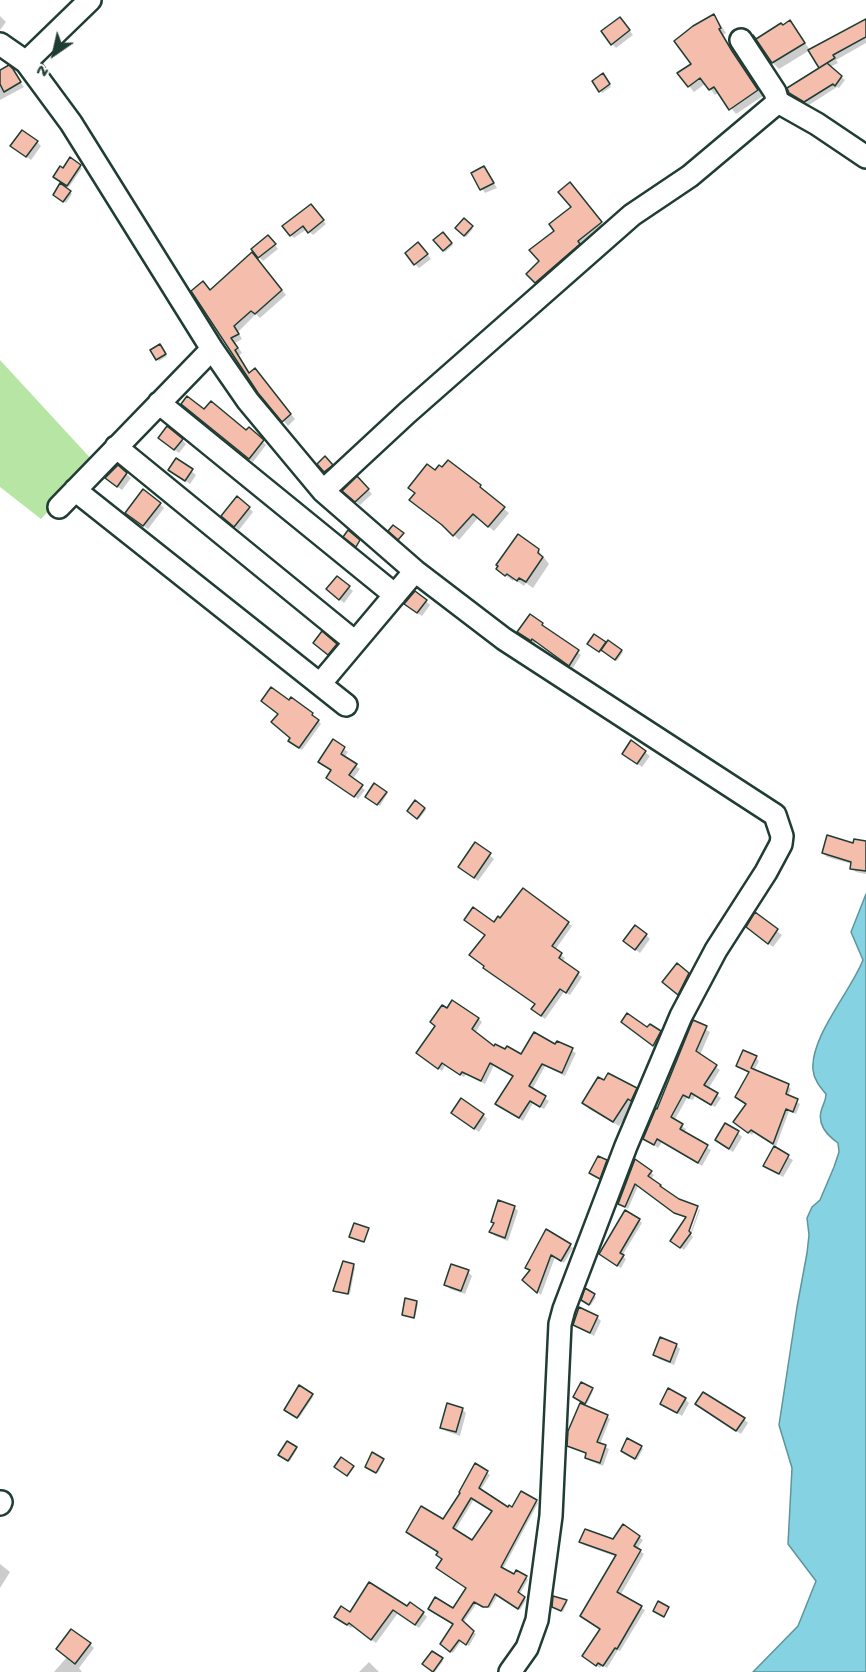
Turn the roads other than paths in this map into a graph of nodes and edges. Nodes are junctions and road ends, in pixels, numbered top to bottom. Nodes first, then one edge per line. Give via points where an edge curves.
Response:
1 (90, 0) edge
2 (741, 40) dead end
3 (0, 44) edge
4 (26, 62) junction
5 (778, 102) junction
6 (866, 157) edge
7 (212, 349) junction
8 (159, 403) junction
9 (116, 447) junction
10 (75, 490) junction
11 (323, 491) junction
12 (59, 507) dead end
13 (416, 571) junction
14 (395, 596) junction
15 (355, 642) junction
16 (320, 684) junction
17 (346, 705) dead end
18 (510, 1672) edge

1 - 4 street
2 - 5 street
3 - 4 street
4 - 7 street via 83,140
5 - 6 street
5 - 11 street via 690,177 632,215
7 - 8 street
7 - 11 street via 248,401
8 - 9 street
8 - 14 street
9 - 10 street
9 - 15 street
10 - 12 street
10 - 16 street
11 - 13 street
13 - 14 street
13 - 18 street via 504,639 775,815 782,836 766,872 716,950 681,1016 626,1146 562,1317 551,1516 537,1620 527,1648
14 - 15 street
15 - 16 street
16 - 17 street

